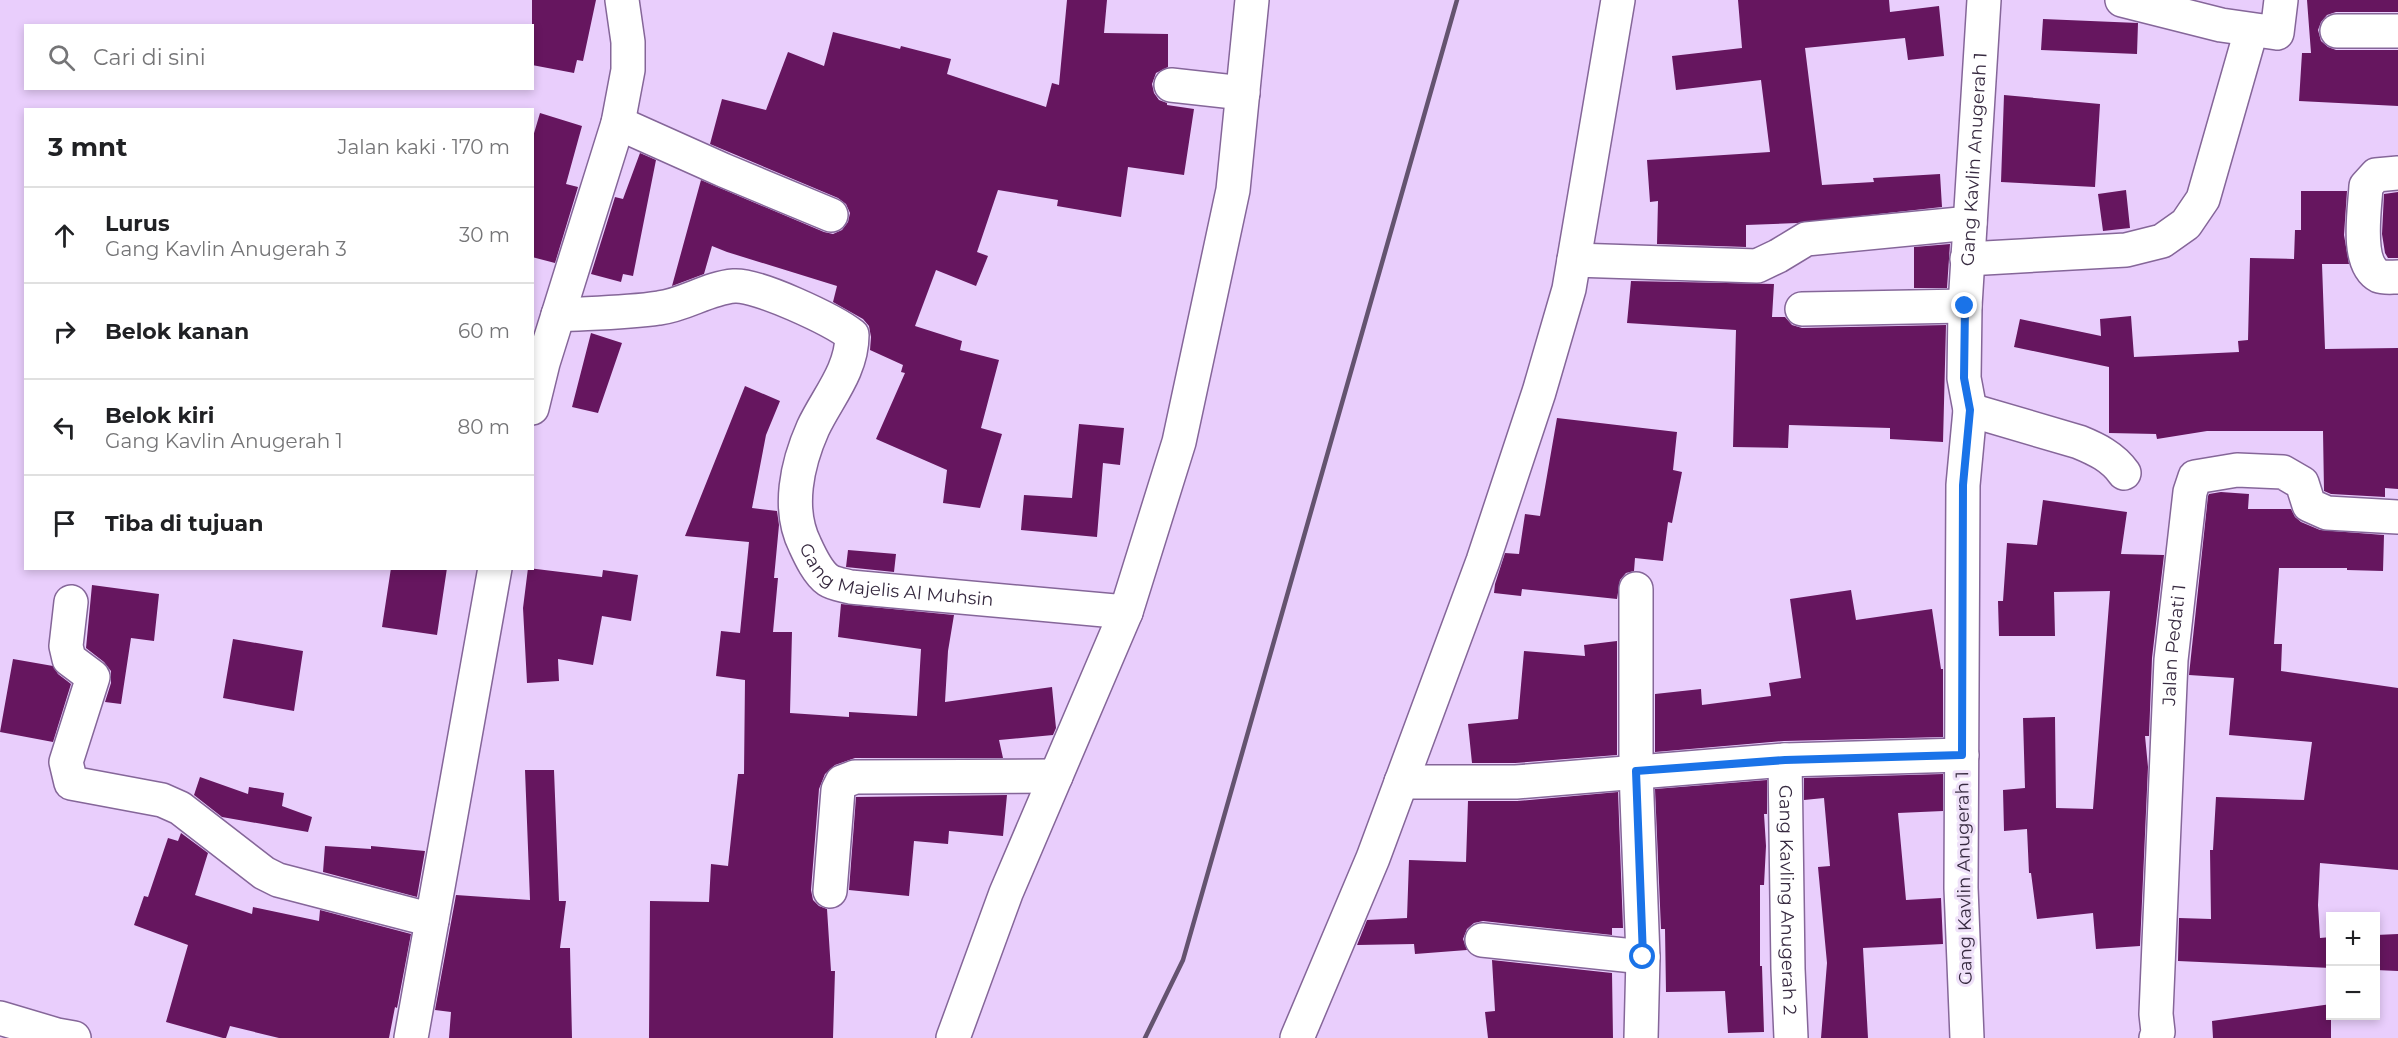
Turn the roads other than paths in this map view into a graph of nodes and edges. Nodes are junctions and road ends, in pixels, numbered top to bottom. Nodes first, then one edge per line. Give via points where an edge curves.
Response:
1 (622, 0) edge
2 (1252, 0) edge
3 (1618, 0) edge
4 (1984, 0) edge
5 (2122, 0) edge
6 (2281, 0) edge
7 (2251, 31) junction
8 (2337, 31) dead end
9 (2398, 31) edge
10 (1172, 85) dead end
11 (1243, 93) junction
12 (618, 123) junction
13 (2398, 173) edge
14 (831, 215) dead end
15 (1970, 223) junction
16 (1967, 259) junction
17 (1574, 260) junction
18 (2398, 277) edge
19 (1965, 306) junction
20 (1802, 309) dead end
21 (558, 315) junction
22 (537, 365) edge
23 (534, 391) edge
24 (1970, 410) junction
25 (2124, 473) dead end
26 (2398, 517) edge
27 (495, 570) edge
28 (1636, 589) dead end
29 (71, 602) dead end
30 (1126, 612) junction
31 (1962, 755) junction
32 (1785, 760) junction
33 (1636, 771) junction
34 (1056, 776) junction
35 (1401, 782) junction
36 (830, 891) dead end
37 (432, 920) junction
38 (1482, 940) dead end
39 (1643, 957) junction
40 (0, 1018) edge
41 (62, 1037) edge
42 (411, 1038) edge
43 (953, 1038) edge
44 (1297, 1038) edge
45 (1641, 1038) edge
46 (1791, 1038) edge
47 (1967, 1038) edge
48 (2156, 1038) edge

1 - 12 street via 628,70
2 - 11 street
3 - 17 street
4 - 15 street, Gang Kavlin Anugerah 1
5 - 7 street
6 - 7 street via 2277,33
7 - 16 street via 2203,199 2186,224 2162,242 2126,249
8 - 9 street
10 - 11 street
11 - 30 street via 1233,190 1179,442
12 - 14 street
12 - 21 street
13 - 18 street via 2376,175 2366,186 2363,245 2369,267 2380,277
15 - 16 street, Gang Kavlin Anugerah 1
15 - 17 street via 1806,239 1757,266
16 - 19 street, Gang Kavlin Anugerah 1
17 - 35 street via 1539,392 1483,561
19 - 20 street
19 - 24 street, Gang Kavlin Anugerah 1 via 1964,378
21 - 22 street
21 - 30 street, Gang Majelis Al Muhsin via 661,308 736,286 775,296 841,326 852,336 852,350 833,395 813,428 795,487 800,536 827,579 850,587
22 - 23 street
24 - 25 street via 2079,442 2118,464
24 - 31 street, Gang Kavlin Anugerah 1 via 1963,485
26 - 48 street, Jalan Pedati 1 via 2327,513 2309,505 2302,483 2283,472 2237,470 2195,477 2190,492 2171,660
27 - 37 street
28 - 33 street
29 - 37 street via 66,646 69,659 93,677 66,762 70,783 162,800 180,808 278,880
30 - 34 street
31 - 32 street
31 - 47 street, Gang Kavlin Anugerah 1 via 1961,888
32 - 33 street
32 - 46 street, Gang Kavling Anugerah 2
33 - 35 street via 1516,782
33 - 39 street
34 - 36 street via 855,777 842,783 838,790
34 - 43 street via 1006,893
35 - 44 street
37 - 42 street
38 - 39 street
39 - 45 street
40 - 41 street

